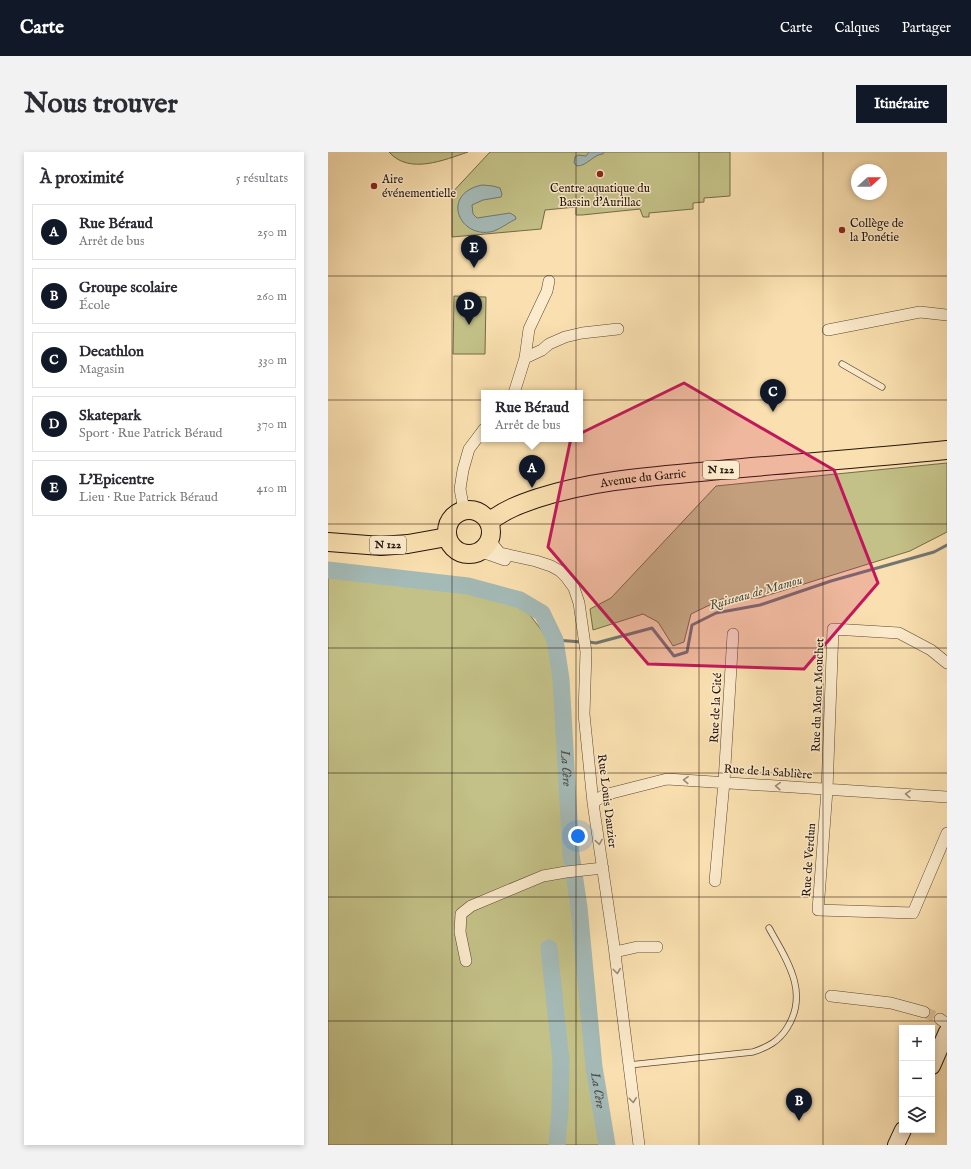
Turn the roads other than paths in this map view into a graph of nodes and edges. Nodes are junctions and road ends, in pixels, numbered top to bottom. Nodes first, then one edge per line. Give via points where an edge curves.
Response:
1 (549, 280) dead end
2 (947, 315) edge
3 (618, 329) dead end
4 (828, 330) dead end
5 (525, 358) junction
6 (842, 364) dead end
7 (882, 387) dead end
8 (515, 390) edge
9 (481, 433) edge
10 (947, 450) edge
11 (464, 510) junction
12 (490, 529) junction
13 (447, 537) junction
14 (328, 542) edge
15 (476, 553) junction
16 (528, 560) junction
17 (733, 634) dead end
18 (947, 663) edge
19 (587, 752) junction
20 (724, 782) junction
21 (827, 790) junction
22 (611, 794) junction
23 (947, 797) edge
24 (593, 804) junction
25 (947, 834) edge
26 (602, 868) junction
27 (715, 881) dead end
28 (769, 928) dead end
29 (656, 947) dead end
30 (615, 952) junction
31 (466, 961) dead end
32 (832, 996) dead end
33 (924, 1012) tunnel mouth
34 (945, 1031) edge
35 (934, 1061) edge
36 (629, 1065) junction
37 (902, 1133) edge
38 (639, 1145) edge
39 (896, 1145) edge

1 - 5 street via 547,291 529,329
2 - 4 street via 920,312
3 - 5 street via 565,337
5 - 8 street
6 - 7 lane
9 - 11 street via 469,449 462,470 460,489
10 - 12 main road, Avenue du Garric / N 122 via 591,484 558,492 499,513
11 - 12 main road via 478,511 484,516
11 - 13 main road via 457,512 448,523
12 - 15 main road via 486,546
12 - 16 street via 494,546 500,553
13 - 14 main road, N 122 via 381,546
13 - 15 main road via 454,549 461,553
15 - 16 street via 508,560
16 - 19 street, Rue Louis Dauzier via 560,571 574,588 579,603 586,652 584,714
17 - 20 street, Rue de la Cité
18 - 21 street, Rue du Mont Mouchet via 931,650 899,633 833,629
19 - 22 street via 594,781
19 - 24 street, Rue Louis Dauzier
21 -> 20 street, Rue de la Sablière
20 -> 22 street, Rue de la Sablière via 667,780
20 - 27 street, Rue de la Cité
23 -> 21 street, Rue de la Sablière
21 - 25 street, Rue de Verdun via 818,910 913,913
22 - 24 street, Rue de la Sablière via 600,797
24 -> 26 street, Rue Louis Dauzier
26 - 30 street, Rue Louis Dauzier
26 - 31 street via 543,876 471,906 461,914 460,932
28 - 36 lane via 789,965 797,996 792,1020 774,1043 753,1052
29 - 30 street via 637,947
30 -> 36 street, Rue Louis Dauzier
32 - 33 street via 891,1003
34 - 35 main road
36 -> 38 street, Rue Louis Dauzier
37 - 39 main road

